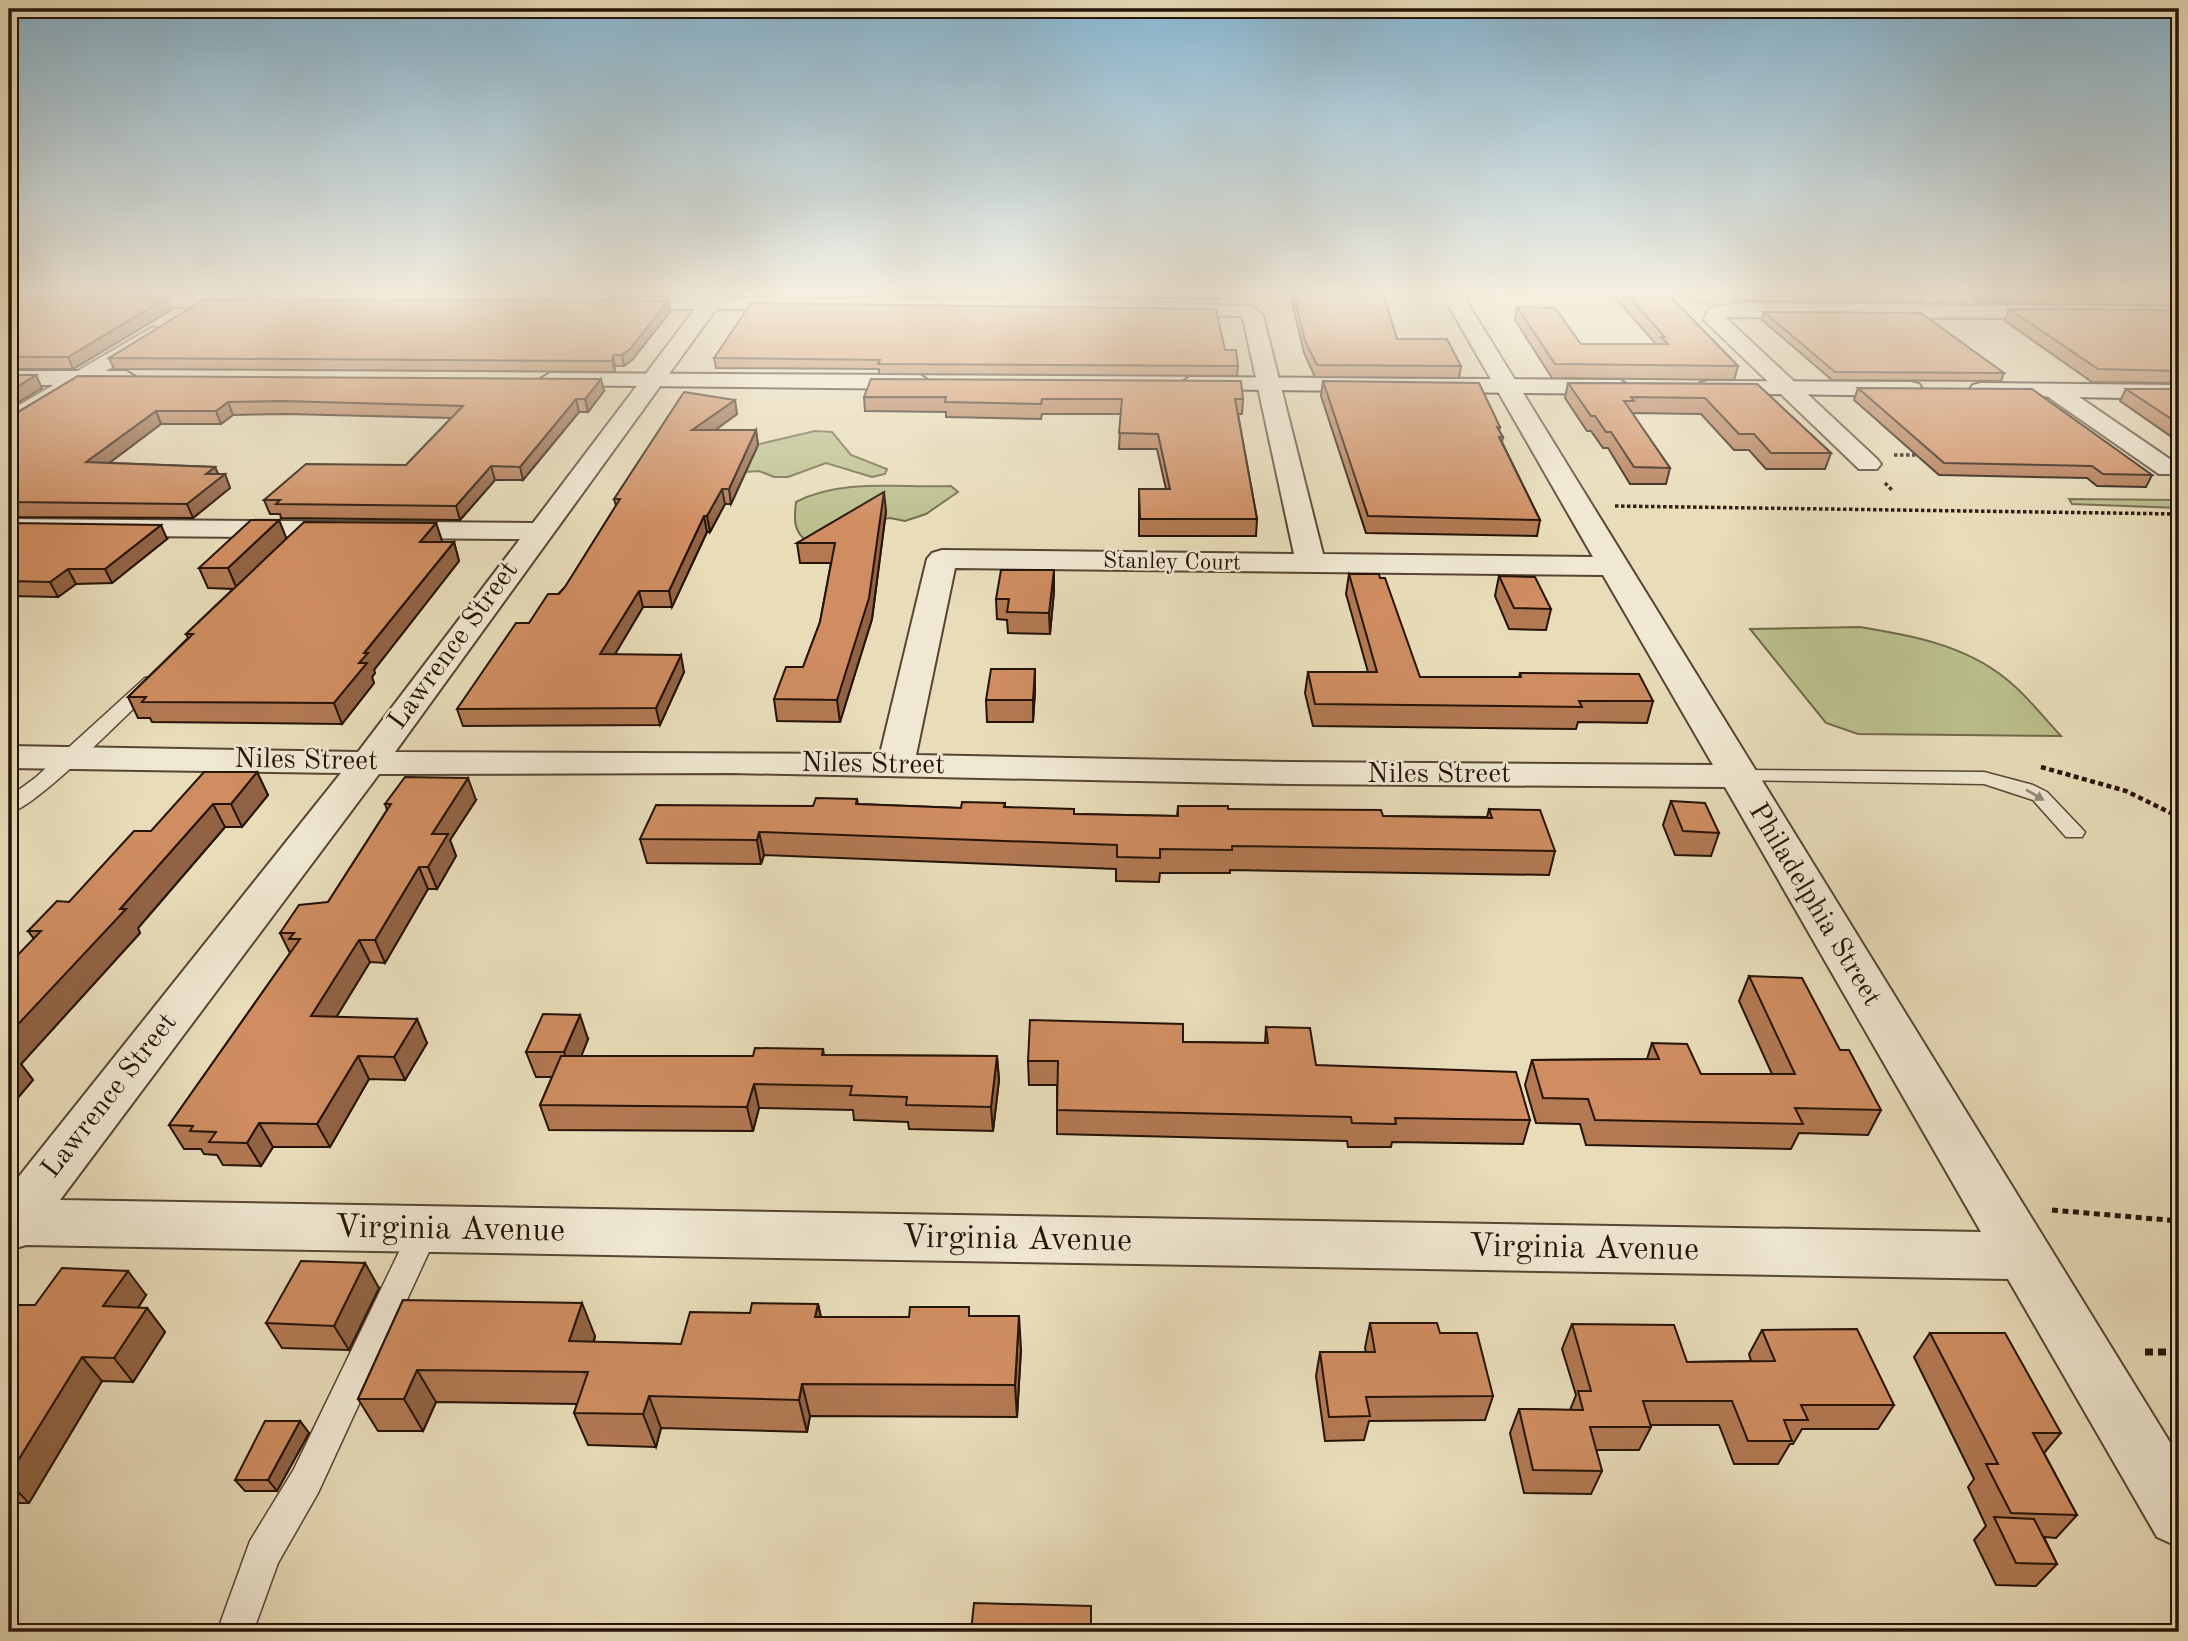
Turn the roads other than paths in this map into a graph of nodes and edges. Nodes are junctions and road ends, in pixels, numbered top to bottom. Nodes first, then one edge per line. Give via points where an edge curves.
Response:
1 (91, 371) edge
2 (658, 371) edge
3 (1267, 371) edge
4 (1498, 371) edge
5 (1769, 371) edge
6 (9, 378) edge
7 (79, 378) junction
8 (146, 378) edge
9 (530, 380) edge
10 (651, 380) junction
11 (937, 382) edge
12 (1170, 384) edge
13 (1270, 384) junction
14 (1508, 387) junction
15 (1637, 387) edge
16 (1691, 388) edge
17 (1788, 388) junction
18 (1932, 390) edge
19 (1959, 390) edge
20 (2055, 391) junction
21 (2179, 392) edge
22 (9, 421) edge
23 (1868, 464) dead end
24 (2168, 469) dead end
25 (9, 527) edge
26 (538, 531) junction
27 (1311, 564) junction
28 (1614, 566) junction
29 (165, 670) edge
30 (9, 757) edge
31 (69, 758) junction
32 (369, 762) junction
33 (895, 766) junction
34 (1736, 775) junction
35 (9, 807) edge
36 (2074, 832) dead end
37 (10, 1224) edge
38 (424, 1230) junction
39 (2025, 1256) junction
40 (2179, 1515) edge
41 (235, 1632) edge

1 - 7 street
2 - 10 street, Lawrence Street
3 - 13 street
4 - 14 street, Philadelphia Street
5 - 17 street
6 - 7 street
7 - 8 street
7 - 22 street
9 - 10 street
10 - 11 street
10 - 26 street, Lawrence Street
12 - 13 street
13 - 14 street
13 - 27 street
14 - 15 street
14 - 28 street, Philadelphia Street
16 - 17 street
17 - 18 street
17 - 23 street
19 - 20 street
20 - 21 street
20 - 24 street
25 - 26 street via 300,538
26 - 32 street, Lawrence Street
27 - 28 street, Stanley Court
27 - 33 street, Stanley Court via 942,559
28 - 34 street, Philadelphia Street
29 - 31 lane
30 - 31 street, Niles Street
31 - 32 street, Niles Street
31 - 35 lane
32 - 33 street, Niles Street
32 - 37 street, Lawrence Street
33 - 34 street, Niles Street via 1342,775
34 -> 36 lane via 1984,778 2040,796
34 - 39 street, Philadelphia Street
37 - 38 street, Virginia Avenue
38 - 39 street, Virginia Avenue
38 - 41 lane via 306,1481 263,1554
39 - 40 street, Philadelphia Street

